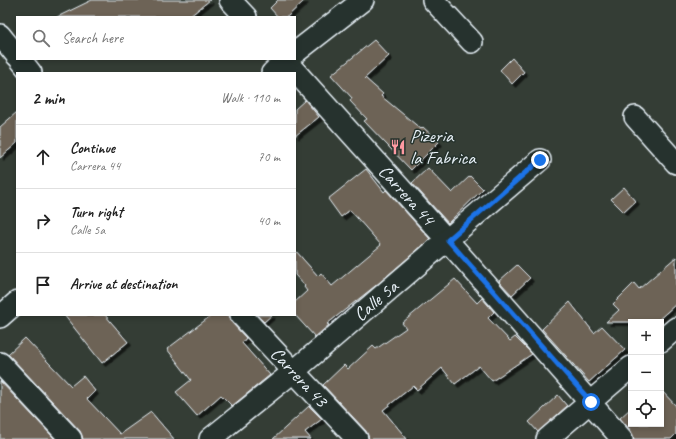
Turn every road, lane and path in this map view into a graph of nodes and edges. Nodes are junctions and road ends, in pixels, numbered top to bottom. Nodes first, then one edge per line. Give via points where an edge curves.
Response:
1 (230, 0) edge
2 (362, 0) edge
3 (433, 0) edge
4 (245, 16) edge
5 (0, 35) edge
6 (472, 42) dead end
7 (296, 52) edge
8 (16, 55) edge
9 (21, 60) edge
10 (285, 61) edge
11 (30, 72) edge
12 (295, 72) edge
13 (296, 73) edge
14 (635, 117) dead end
15 (540, 160) dead end
16 (676, 163) edge
17 (448, 240) junction
18 (16, 303) edge
19 (0, 316) edge
20 (242, 316) edge
21 (676, 328) edge
22 (664, 338) edge
23 (0, 363) edge
24 (628, 370) edge
25 (293, 372) junction
26 (591, 402) junction
27 (71, 439) edge
28 (210, 439) edge
29 (357, 439) edge
30 (547, 439) edge
31 (622, 439) edge

1 - 4 street
2 - 7 street
3 - 6 street
5 - 8 street
9 - 11 street
10 - 12 street, Carrera 44
13 - 17 street, Carrera 44
14 - 16 street
15 - 17 street, Calle 5a
17 - 25 street, Calle 5a
17 - 26 street, Carrera 44
18 - 19 street
20 - 25 street, Carrera 43
21 - 22 street
23 - 27 street
24 - 26 street
25 - 28 street, Calle 5a
25 - 29 street, Carrera 43
26 - 30 street
26 - 31 street, Carrera 44

